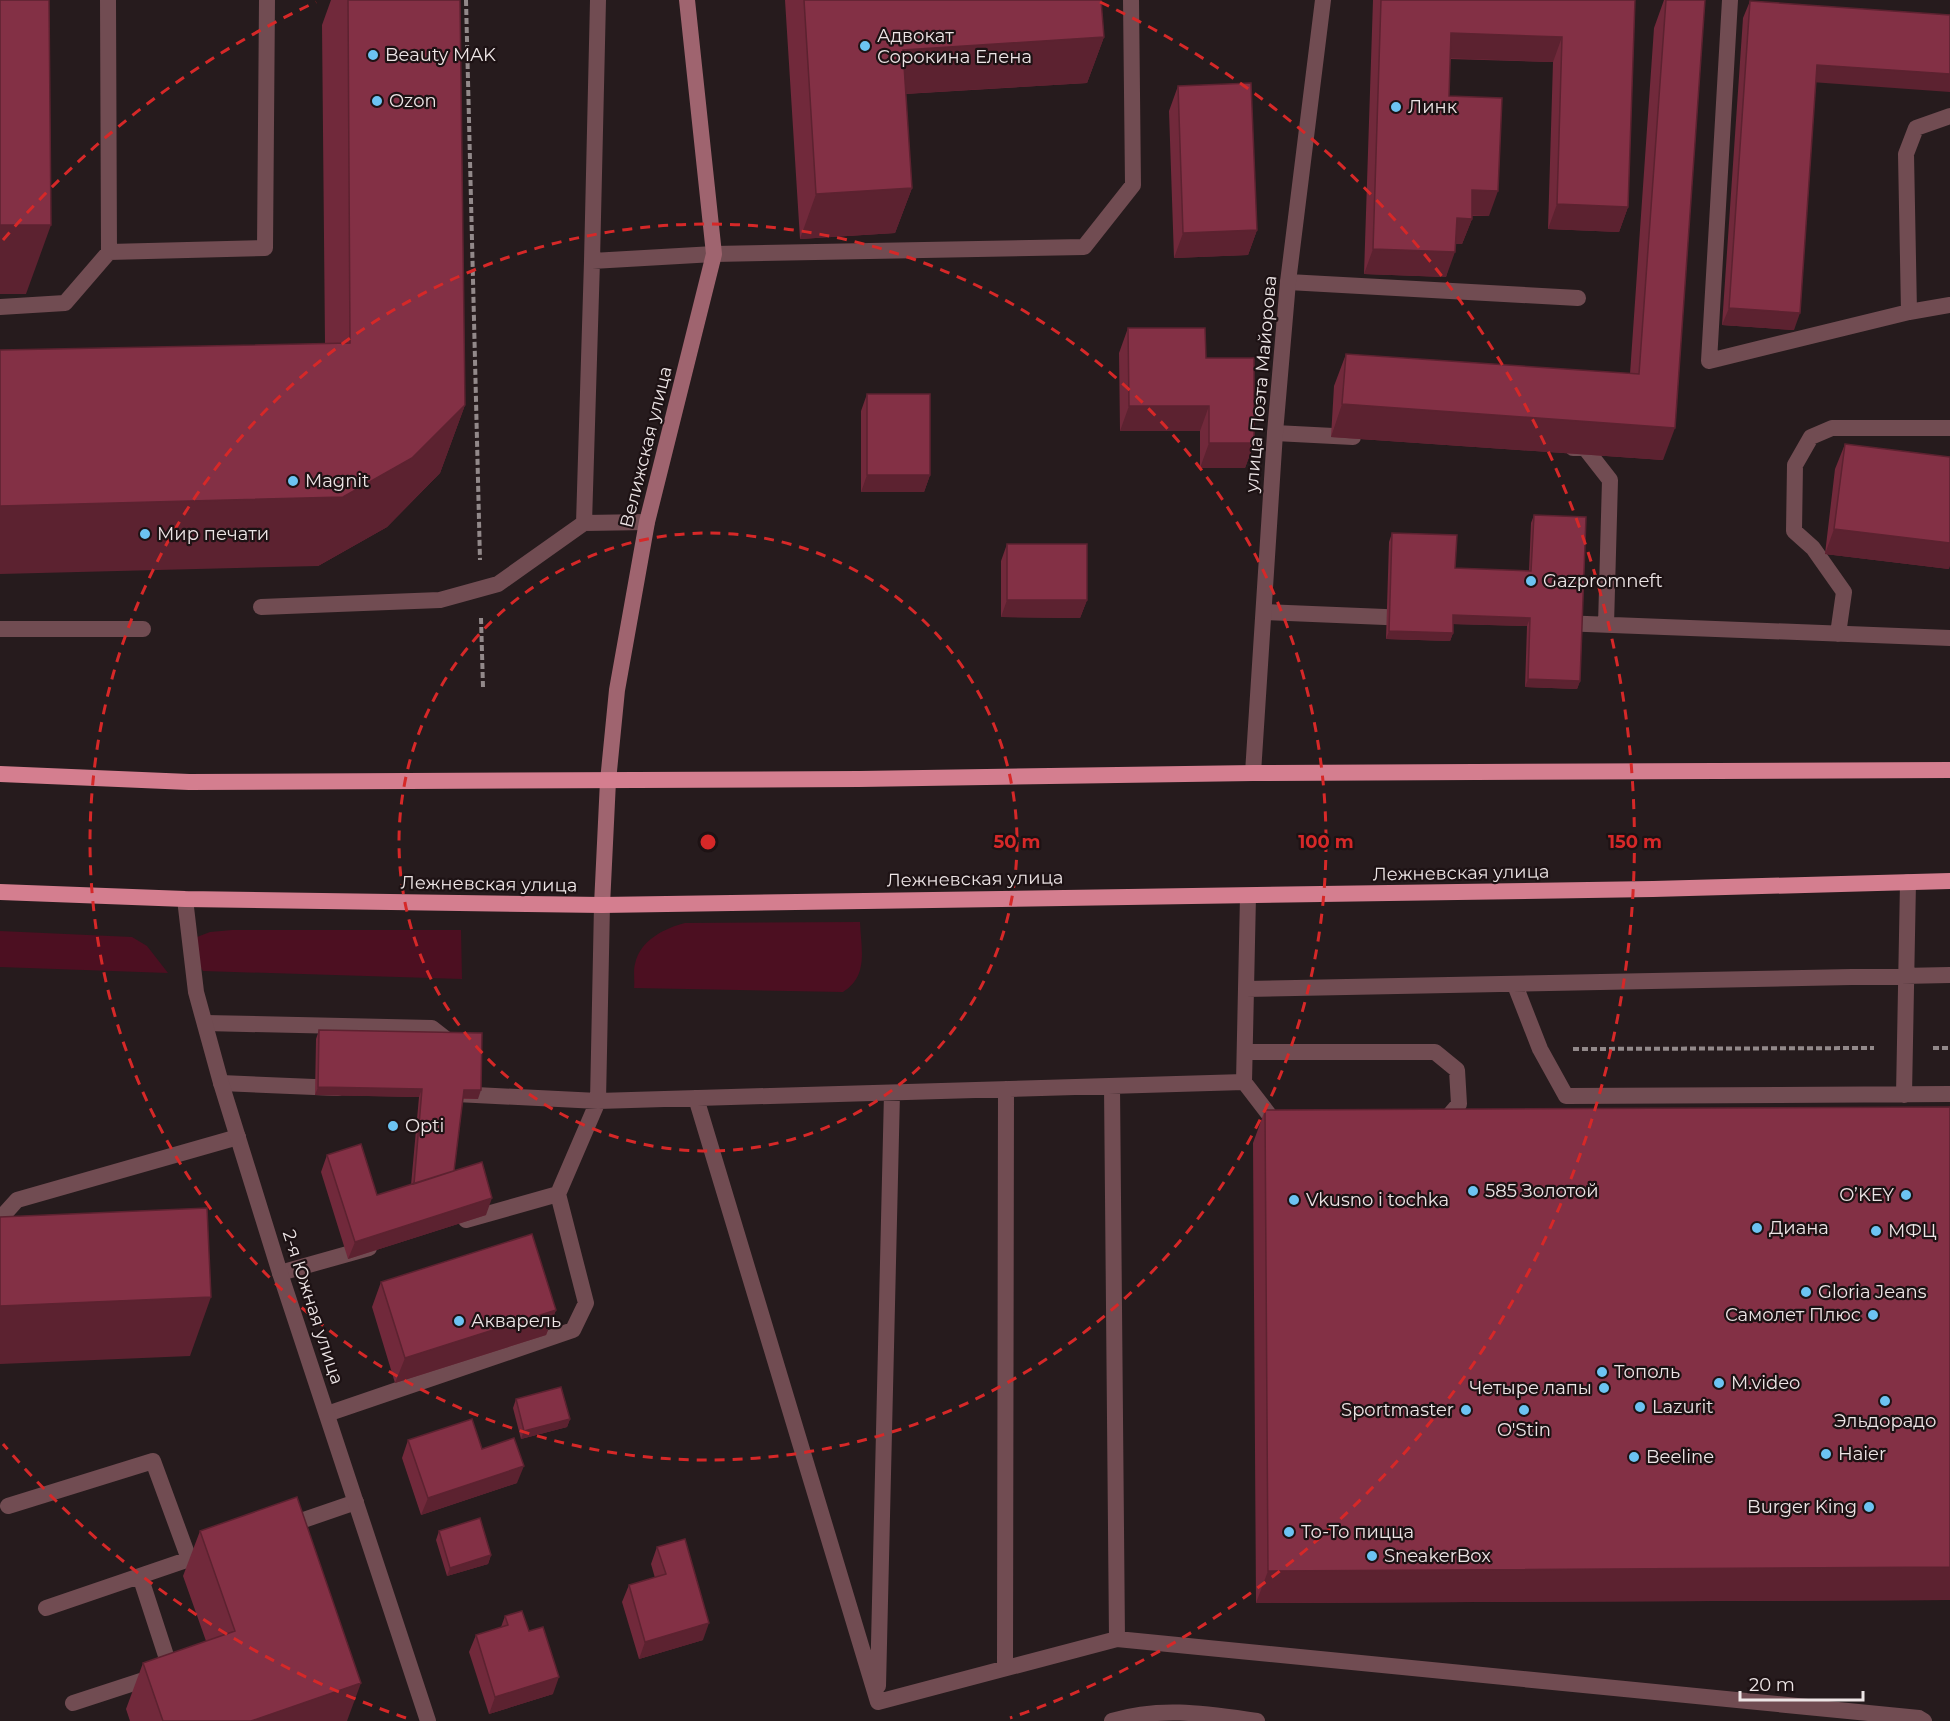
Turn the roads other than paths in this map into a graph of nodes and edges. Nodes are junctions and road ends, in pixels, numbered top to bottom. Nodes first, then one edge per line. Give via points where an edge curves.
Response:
1 (108, 0) edge
2 (267, 0) edge
3 (598, 0) edge
4 (687, 0) edge
5 (1131, 0) edge
6 (1323, 0) edge
7 (1730, 0) edge
8 (1950, 116) edge
9 (109, 252) junction
10 (714, 254) junction
11 (592, 261) junction
12 (1288, 282) junction
13 (1578, 298) dead end
14 (1950, 304) edge
15 (0, 307) edge
16 (1909, 312) junction
17 (1950, 428) edge
18 (1275, 433) junction
19 (1371, 438) edge
20 (1561, 447) edge
21 (647, 522) junction
22 (584, 523) junction
23 (261, 607) dead end
24 (1264, 612) junction
25 (1429, 618) edge
26 (1547, 623) edge
27 (1606, 625) junction
28 (0, 629) edge
29 (143, 629) dead end
30 (1838, 634) junction
31 (1950, 638) edge
32 (1950, 770) edge
33 (1253, 773) junction
34 (0, 774) edge
35 (608, 781) junction
36 (1950, 881) edge
37 (1908, 882) junction
38 (0, 892) edge
39 (1248, 896) junction
40 (185, 899) junction
41 (602, 905) junction
42 (1906, 975) junction
43 (1950, 975) edge
44 (1515, 985) junction
45 (1246, 989) junction
46 (205, 1023) junction
47 (1245, 1052) junction
48 (466, 1060) edge
49 (474, 1078) edge
50 (1244, 1082) junction
51 (221, 1083) junction
52 (1112, 1086) junction
53 (352, 1089) edge
54 (1006, 1089) junction
55 (892, 1092) junction
56 (435, 1093) edge
57 (1950, 1094) edge
58 (1904, 1095) junction
59 (483, 1096) junction
60 (696, 1098) junction
61 (598, 1101) junction
62 (1418, 1124) edge
63 (1300, 1125) edge
64 (238, 1137) junction
65 (558, 1194) junction
66 (0, 1219) edge
67 (447, 1226) edge
68 (380, 1245) edge
69 (280, 1273) junction
70 (327, 1414) junction
71 (356, 1502) junction
72 (8, 1506) dead end
73 (267, 1533) edge
74 (222, 1548) edge
75 (189, 1559) junction
76 (140, 1576) junction
77 (46, 1608) dead end
78 (1117, 1639) junction
79 (1005, 1668) junction
80 (878, 1702) junction
81 (73, 1703) dead end
82 (1196, 1716) edge
83 (428, 1721) edge
84 (1112, 1721) edge
85 (1257, 1721) edge
86 (1924, 1721) edge

1 - 9 street
2 - 9 street via 265,248
3 - 11 street
4 - 10 main road, Велижская улица
5 - 10 street via 1133,185 1084,248
6 - 12 street, улица Поэта Майорова
7 - 16 street via 1708,361
8 - 16 street via 1916,128 1906,154
9 - 15 street via 65,303
10 - 11 street
10 - 21 main road, Велижская улица
11 - 22 street
12 - 13 street
12 - 18 street, улица Поэта Майорова
14 - 16 street
17 - 30 street via 1832,428 1811,437 1795,465 1794,531 1813,548 1844,592
18 - 19 street
18 - 24 street, улица Поэта Майорова
20 - 27 street via 1585,448 1610,480
21 - 22 street
21 - 35 main road, Велижская улица via 617,690
22 - 23 street via 498,584 440,600
24 - 25 street
24 - 33 street, улица Поэта Майорова
26 - 27 street
27 - 30 street
28 - 29 street
30 - 31 street
32 - 33 highway
33 - 35 highway
34 - 35 highway via 189,782
35 - 41 main road, Велижская улица
36 - 37 highway, Лежневская улица
37 - 39 highway, Лежневская улица
37 - 42 street
38 - 40 highway, Лежневская улица
39 - 41 highway, Лежневская улица
39 - 45 street
40 - 41 highway, Лежневская улица
40 - 46 street, 2-я Южная улица via 196,992
41 - 61 street
42 - 43 street
42 - 44 street
42 - 58 street
44 - 45 street
44 - 58 street via 1540,1049 1566,1096
45 - 47 street
46 - 48 street via 432,1028 462,1052
46 - 51 street, 2-я Южная улица
47 - 50 street
47 - 62 street via 1435,1052 1457,1070 1459,1104 1442,1124
49 - 59 street
50 - 52 street
50 - 63 street via 1277,1125
51 - 53 street
51 - 64 street, 2-я Южная улица
52 - 54 street
52 - 78 street
54 - 55 street
54 - 79 street
55 - 60 street
55 - 80 street
56 - 59 street
57 - 58 street
59 - 61 street
60 - 61 street
60 - 80 street
61 - 65 street
64 - 66 street via 17,1200
64 - 69 street, 2-я Южная улица
65 - 67 street
65 - 70 street via 586,1304 573,1330
68 - 69 street
69 - 70 street, 2-я Южная улица
70 - 71 street, 2-я Южная улица
71 - 73 street
71 - 83 street, 2-я Южная улица
72 - 75 street via 153,1461
74 - 75 street
75 - 76 street
76 - 77 street
76 - 81 street via 171,1671
78 - 79 street
78 - 86 street
79 - 80 street
82 - 84 street via 1136,1714
82 - 85 street

